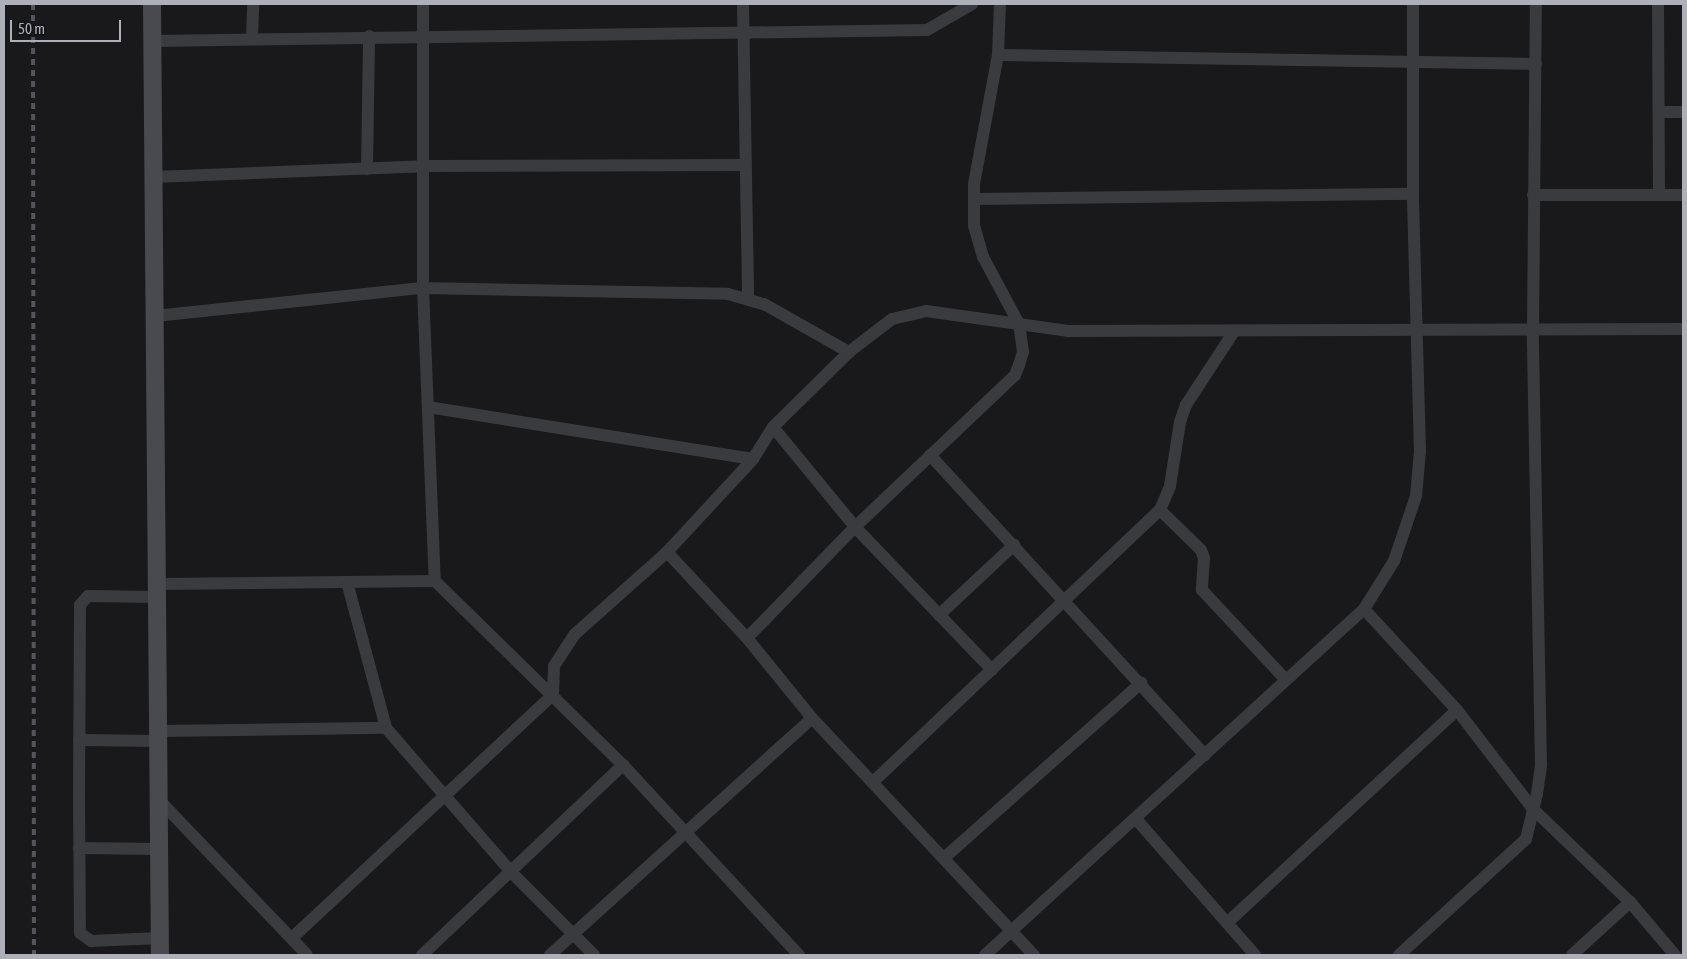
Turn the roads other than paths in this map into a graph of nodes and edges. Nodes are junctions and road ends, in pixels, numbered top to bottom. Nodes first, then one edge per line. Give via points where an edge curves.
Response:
1 (152, 4) edge
2 (253, 4) edge
3 (423, 4) edge
4 (743, 4) edge
5 (972, 4) edge
6 (1000, 4) edge
7 (1413, 4) edge
8 (1536, 4) edge
9 (1658, 4) edge
10 (743, 33) junction
11 (424, 35) junction
12 (369, 36) junction
13 (252, 38) junction
14 (154, 41) junction
15 (998, 55) junction
16 (1414, 64) junction
17 (1536, 64) junction
18 (1659, 112) junction
19 (1683, 112) edge
20 (745, 165) junction
21 (423, 166) junction
22 (367, 168) junction
23 (154, 177) junction
24 (1413, 194) junction
25 (1533, 195) junction
26 (1659, 195) junction
27 (1683, 195) edge
28 (974, 199) junction
29 (423, 288) junction
30 (748, 297) junction
31 (155, 316) junction
32 (1019, 324) junction
33 (1533, 330) junction
34 (1683, 330) edge
35 (1416, 332) junction
36 (1233, 333) junction
37 (850, 352) junction
38 (428, 407) junction
39 (773, 428) junction
40 (930, 455) junction
41 (753, 459) junction
42 (1160, 510) junction
43 (855, 527) junction
44 (1014, 545) junction
45 (667, 552) junction
46 (435, 581) junction
47 (347, 582) junction
48 (158, 591) junction
49 (1066, 600) junction
50 (1364, 609) junction
51 (939, 615) junction
52 (747, 638) junction
53 (992, 670) junction
54 (1286, 680) junction
55 (1141, 683) junction
56 (553, 695) junction
57 (1457, 710) junction
58 (812, 718) junction
59 (386, 728) junction
60 (159, 736) junction
61 (79, 740) junction
62 (1205, 755) junction
63 (624, 766) junction
64 (872, 782) junction
65 (446, 796) junction
66 (159, 800) junction
67 (1534, 809) junction
68 (1136, 819) junction
69 (687, 834) junction
70 (79, 848) junction
71 (159, 849) junction
72 (944, 858) junction
73 (512, 873) junction
74 (1630, 902) junction
75 (1227, 923) junction
76 (1012, 931) junction
77 (574, 933) junction
78 (292, 938) junction
79 (160, 947) edge
80 (307, 955) edge
81 (422, 955) edge
82 (550, 955) edge
83 (594, 955) edge
84 (799, 955) edge
85 (985, 955) edge
86 (1034, 955) edge
87 (1255, 955) edge
88 (1398, 955) edge
89 (1572, 955) edge
90 (1675, 955) edge

1 - 14 street
2 - 13 street
3 - 11 street
4 - 10 street
5 - 10 street via 927,30
6 - 15 street
7 - 16 street
8 - 17 street
9 - 18 street
10 - 11 street
10 - 20 street
11 - 12 street
11 - 21 street
12 - 13 street
12 - 22 street
13 - 14 street
14 - 23 street
15 - 16 street
15 - 28 street via 976,169
16 - 17 street
16 - 24 street
17 - 25 street
18 - 19 street
18 - 26 street
20 - 21 street
20 - 30 street
21 - 22 street
21 - 29 street
22 - 23 street
23 - 31 street
24 - 28 street
24 - 35 street
25 - 26 street
25 - 33 street
26 - 27 street
28 - 32 street via 974,225 982,257
29 - 30 street
29 - 31 street
29 - 38 street
30 - 37 street
31 - 48 street
32 - 36 street via 1068,331
32 - 37 street via 961,314 907,313 892,319
32 - 40 street via 1022,352 1015,375
33 - 34 street
33 - 35 street
33 - 67 street via 1541,764
35 - 36 street
35 - 50 street via 1420,451 1416,496 1394,561
36 - 42 street via 1186,405 1180,422 1170,486
37 - 39 street
38 - 41 street
38 - 46 street
39 - 41 street
39 - 43 street
40 - 43 street
40 - 44 street
41 - 45 street
42 - 49 street
42 - 54 street via 1201,550 1204,558 1202,590
43 - 51 street
43 - 52 street
44 - 49 street
44 - 51 street
45 - 52 street
45 - 56 street via 575,634 562,650 554,666
46 - 47 street
46 - 56 street
47 - 48 street
47 - 59 street
48 - 60 street
48 - 61 street via 88,596 80,605
49 - 53 street
49 - 55 street
50 - 54 street
50 - 57 street
51 - 53 street
52 - 58 street
53 - 64 street
54 - 62 street
55 - 62 street
55 - 72 street
56 - 63 street
56 - 65 street
57 - 67 street
57 - 75 street
58 - 64 street
58 - 69 street
59 - 60 street
59 - 65 street
60 - 61 street
60 - 66 street
61 - 70 street
62 - 68 street
63 - 69 street
63 - 73 street
64 - 72 street
65 - 73 street
65 - 78 street
66 - 71 street
66 - 78 street
67 - 74 street
67 - 88 street via 1526,838
68 - 75 street
68 - 76 street
69 - 77 street
69 - 84 street
70 - 71 street
70 - 79 street via 80,933 91,941
71 - 79 street
72 - 76 street
73 - 77 street
73 - 81 street
74 - 89 street
74 - 90 street
75 - 87 street
76 - 85 street
76 - 86 street
77 - 82 street
77 - 83 street
78 - 80 street

